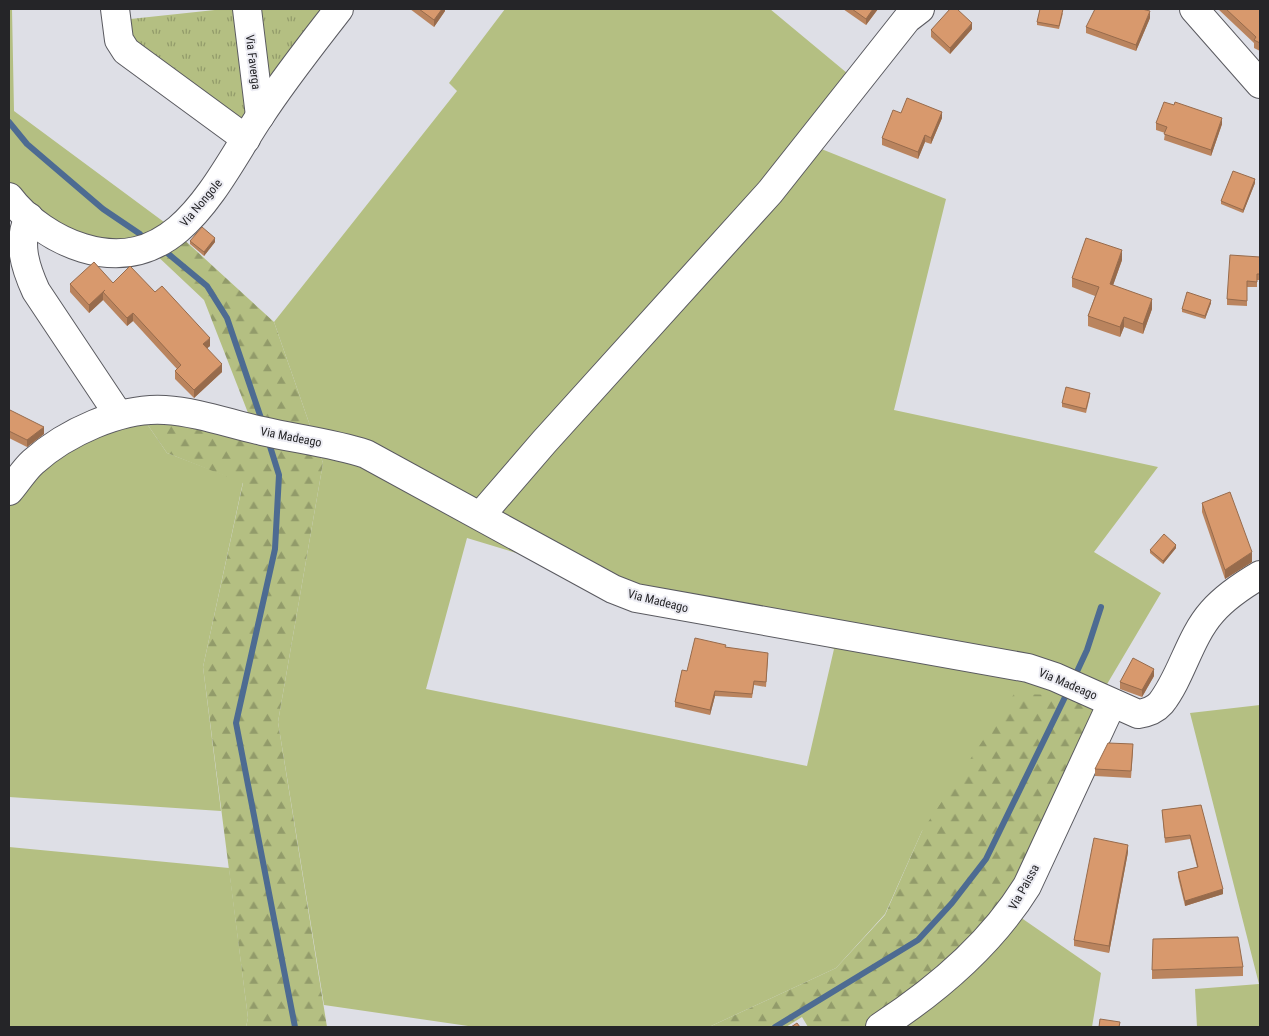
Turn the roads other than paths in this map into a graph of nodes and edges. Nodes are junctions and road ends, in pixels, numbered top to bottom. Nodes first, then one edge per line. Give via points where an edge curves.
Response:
1 (115, 9) edge
2 (247, 9) edge
3 (339, 9) edge
4 (920, 9) edge
5 (1194, 9) edge
6 (1260, 84) edge
7 (260, 116) junction
8 (246, 139) junction
9 (9, 197) edge
10 (29, 217) junction
11 (118, 414) junction
12 (9, 491) edge
13 (481, 516) junction
14 (1260, 575) edge
15 (1112, 703) junction
16 (880, 1027) edge

1 - 8 street via 119,40 126,51
2 - 7 street, Via Faverga
3 - 7 street, Via Nongole
4 - 13 street via 907,19 770,192
5 - 6 street
7 - 8 street, Via Nongole
8 - 10 street, Via Nongole via 214,190 194,214 162,241 141,251 120,254 82,248 56,237
9 - 10 street, Via Nongole
10 - 11 street via 22,237 25,264 33,285
11 - 12 street, Via Madeago via 47,450
11 - 13 street, Via Madeago via 165,410 349,448
13 - 15 street, Via Madeago via 613,589 636,598 1028,668
14 - 15 street, Via Madeago via 1212,612 1157,707 1138,714
15 - 16 street, Via Paissa via 1027,886 1012,911 959,966 922,998

